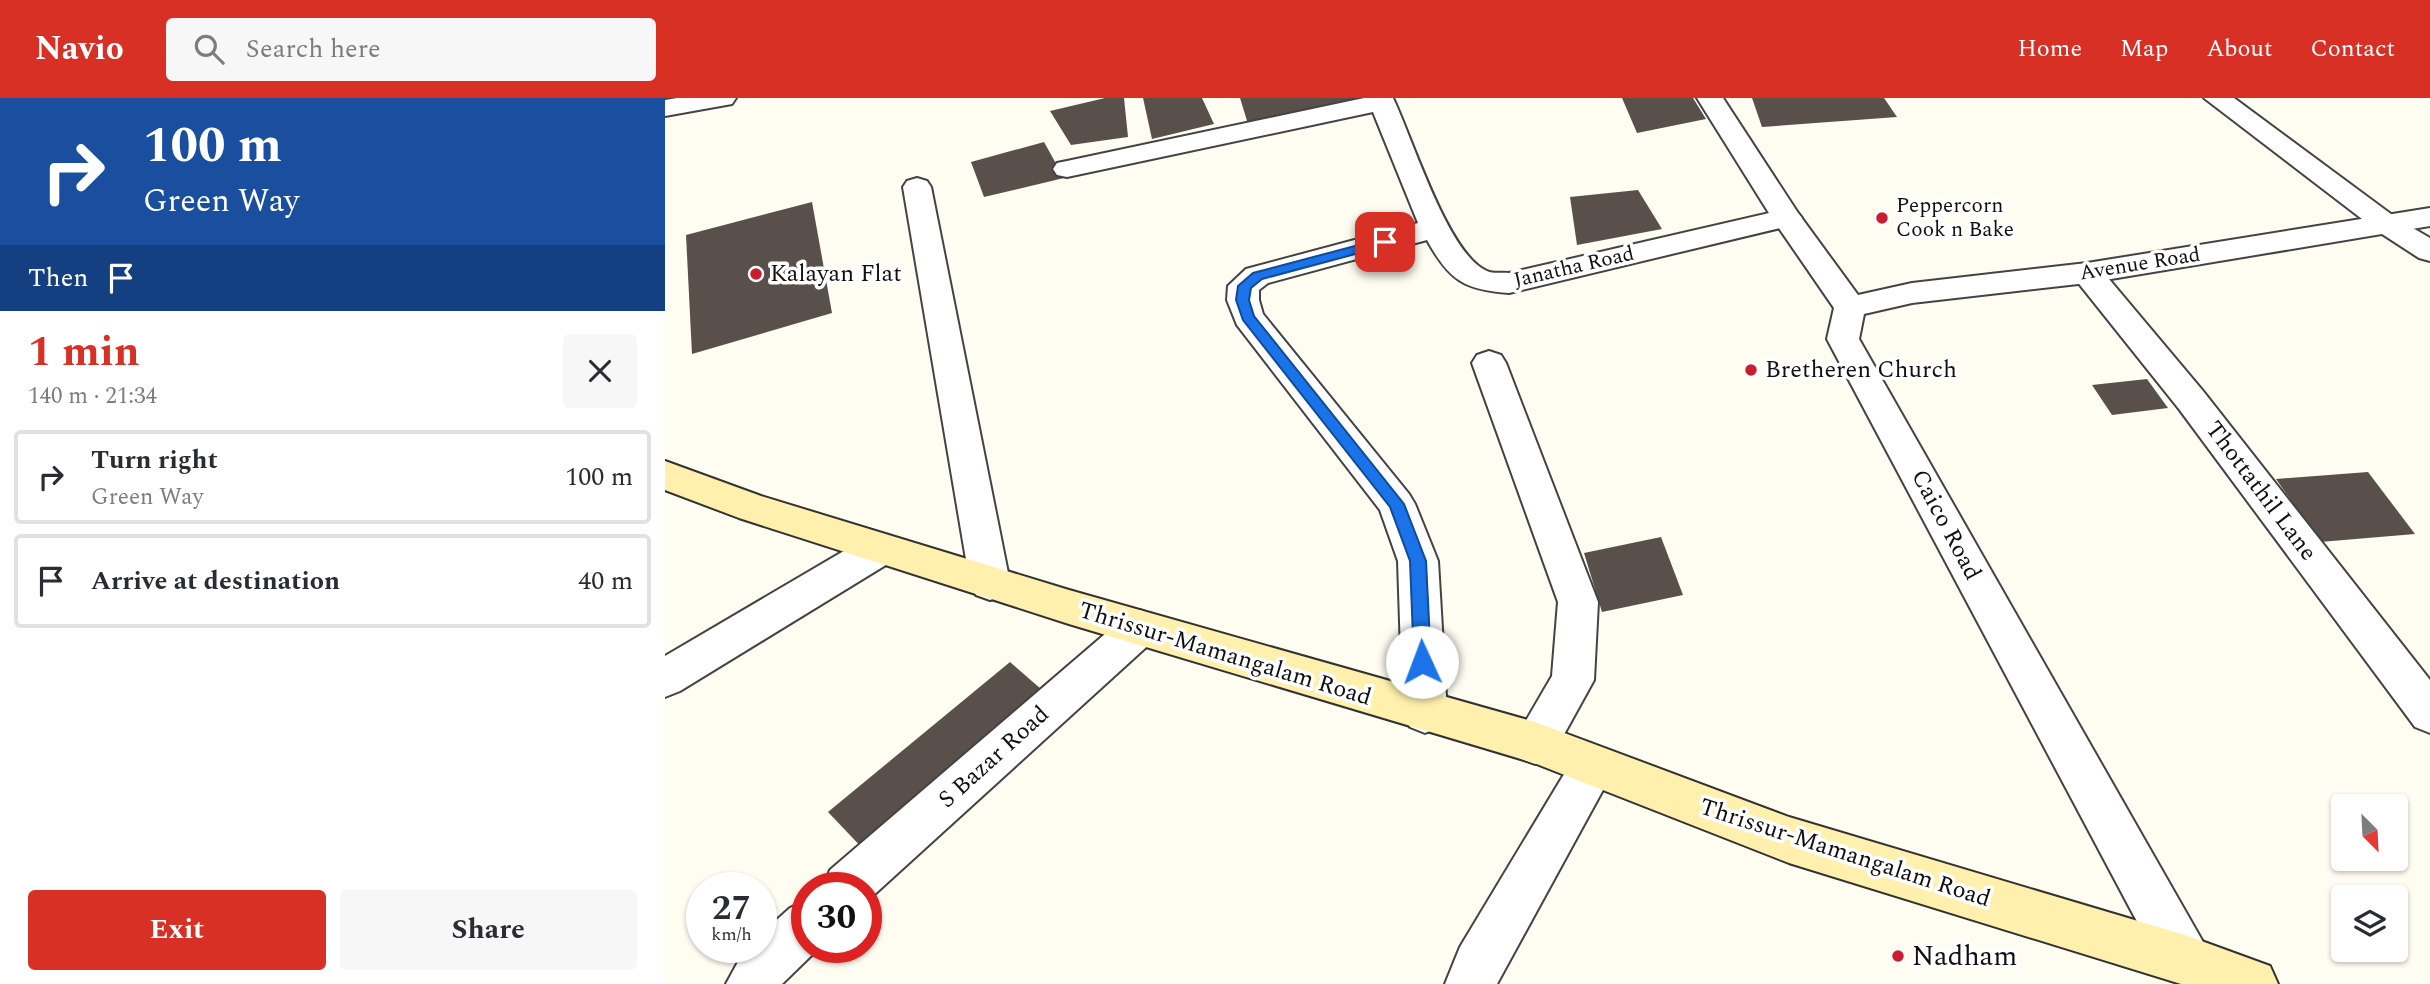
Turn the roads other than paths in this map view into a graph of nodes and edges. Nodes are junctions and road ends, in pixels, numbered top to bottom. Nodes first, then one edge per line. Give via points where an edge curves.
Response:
1 (723, 98) edge
2 (1710, 98) edge
3 (2217, 98) edge
4 (1381, 100) edge
5 (665, 108) edge
6 (1067, 169) dead end
7 (917, 187) dead end
8 (2430, 217) edge
9 (1787, 218) junction
10 (2389, 226) junction
11 (1435, 229) junction
12 (2430, 251) edge
13 (2087, 273) junction
14 (1850, 307) junction
15 (1489, 363) dead end
16 (666, 476) edge
17 (880, 549) junction
18 (990, 583) junction
19 (1140, 628) junction
20 (665, 678) edge
21 (1425, 713) junction
22 (2430, 713) edge
23 (1535, 743) junction
24 (1594, 766) junction
25 (864, 872) edge
26 (791, 940) edge
27 (2192, 972) edge
28 (752, 984) edge
29 (1471, 984) edge
30 (2252, 984) edge

1 - 5 street
2 - 9 street
3 - 10 street
4 - 6 street, Janatha Road
4 - 11 street, Janatha Road
7 - 18 street
8 - 10 street, Avenue Road
9 - 11 street, Janatha Road via 1509,283 1480,281 1460,266
9 - 14 street
10 - 12 street
10 - 13 street, Avenue Road
11 - 21 street via 1257,276 1244,286 1243,300 1248,317 1396,504 1418,561
13 - 14 street, Avenue Road via 1912,293
13 - 22 street, Thottathil Lane via 2191,400
14 - 27 street, Caico Road via 1843,339
15 - 23 street via 1578,602 1573,680
16 - 17 main road, Thrissur-Mamangalam Road
17 - 18 main road, Thrissur-Mamangalam Road
17 - 20 street
18 - 19 main road, Thrissur-Mamangalam Road
19 - 21 main road, Thrissur-Mamangalam Road
19 - 25 street, S Bazar Road
21 - 23 main road, Thrissur-Mamangalam Road
23 - 24 main road, Thrissur-Mamangalam Road
24 - 27 main road, Thrissur-Mamangalam Road via 1789,840
24 - 29 street
26 - 28 street
27 - 30 main road, Thrissur-Mamangalam Road

